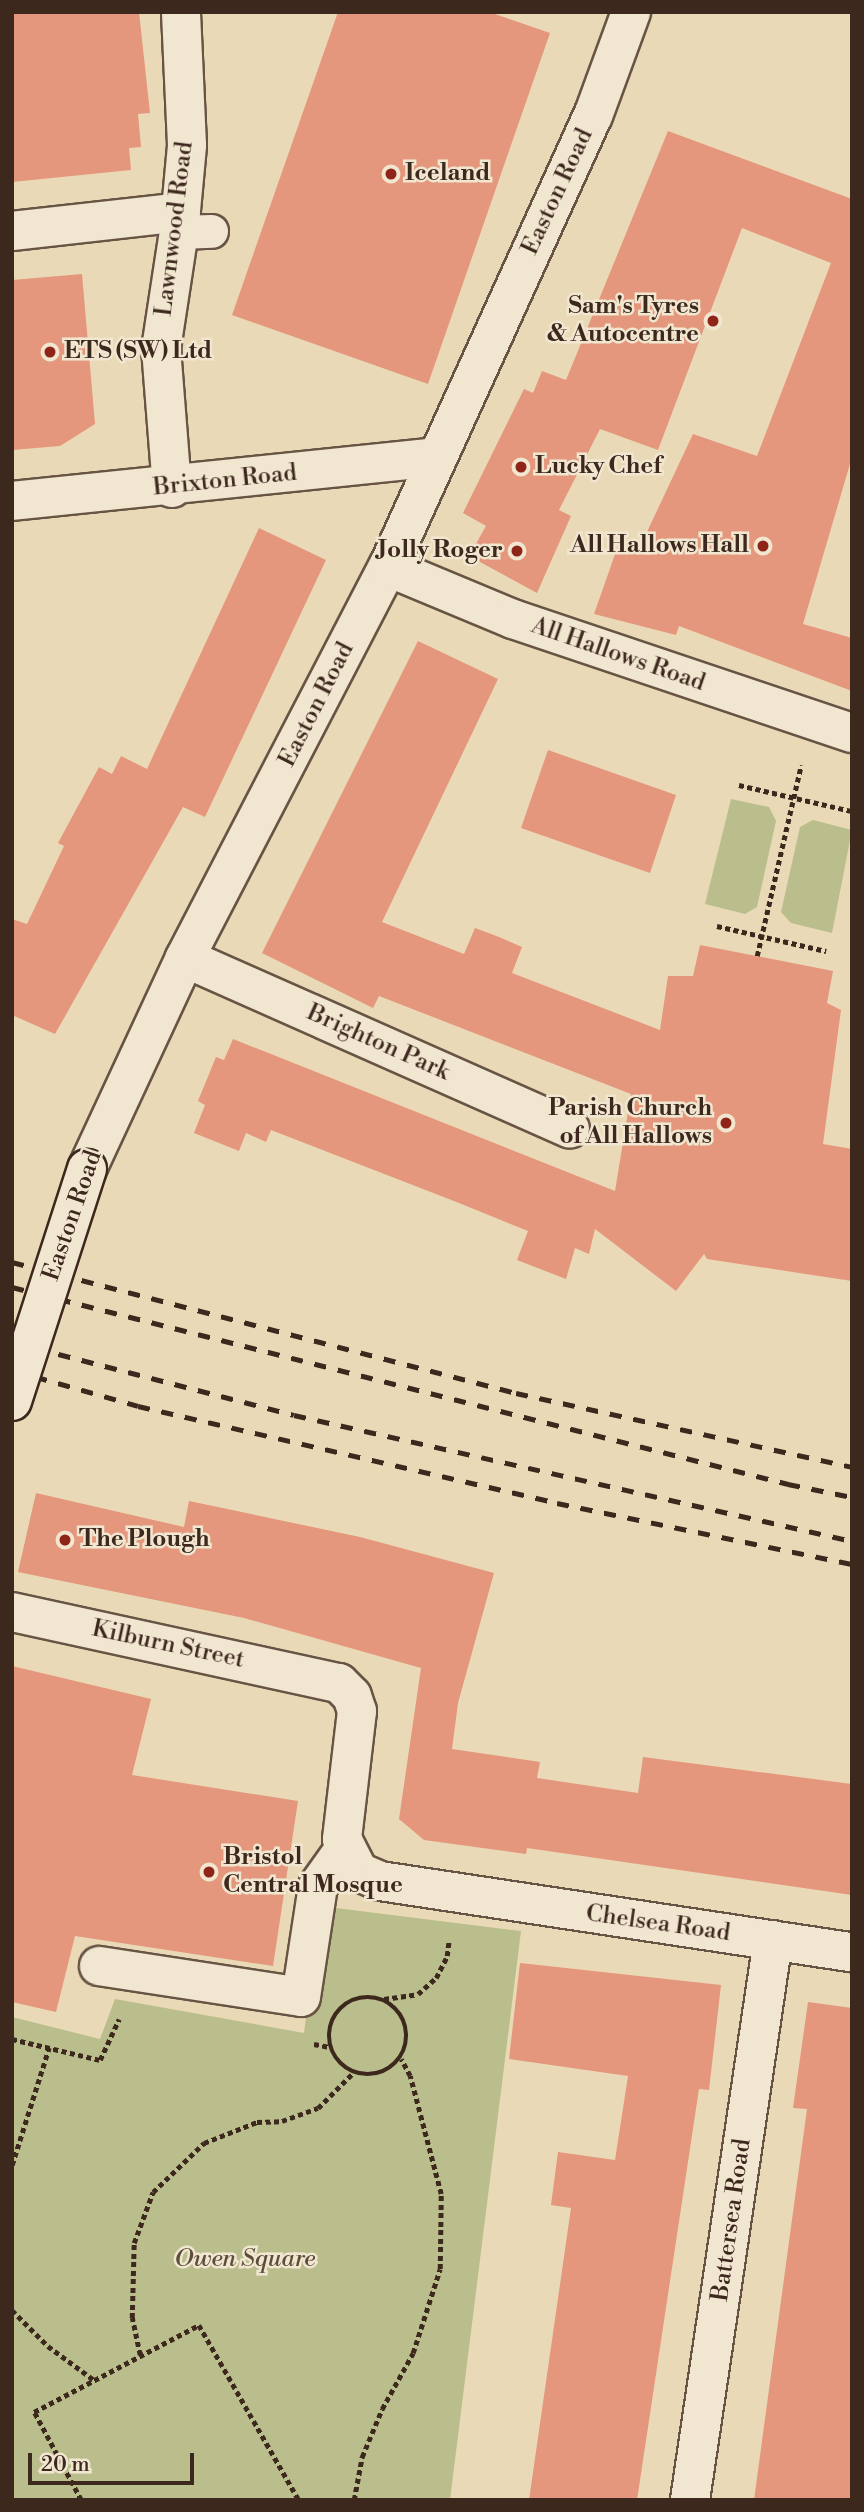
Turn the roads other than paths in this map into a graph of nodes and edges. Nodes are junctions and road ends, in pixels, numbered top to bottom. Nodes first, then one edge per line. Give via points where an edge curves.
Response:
1 (181, 12) edge
2 (631, 12) edge
3 (190, 225) junction
4 (12, 230) edge
5 (437, 457) junction
6 (172, 488) junction
7 (12, 501) edge
8 (388, 567) junction
9 (852, 733) edge
10 (185, 958) junction
11 (570, 1129) dead end
12 (12, 1401) edge
13 (12, 1612) edge
14 (345, 1848) junction
15 (773, 1940) junction
16 (852, 1952) edge
17 (99, 1966) dead end
18 (690, 2500) edge

1 - 3 street, Lawnwood Road
2 - 5 street, Easton Road via 593,116
3 - 4 street
3 - 6 street, Lawnwood Road via 161,349
5 - 6 street, Brixton Road
5 - 8 street, Easton Road
6 - 7 street, Brixton Road
8 - 9 street, All Hallows Road via 513,619
8 - 10 street, Easton Road
10 - 11 street, Brighton Park
10 - 12 street, Easton Road, bridge via 87,1169
13 - 14 street, Kilburn Street via 323,1677 352,1696 357,1711 341,1819
14 - 15 street, Chelsea Road via 359,1872 369,1877 465,1897
14 - 17 street via 318,1886 301,1997
15 - 16 street, Chelsea Road
15 - 18 street, Battersea Road

